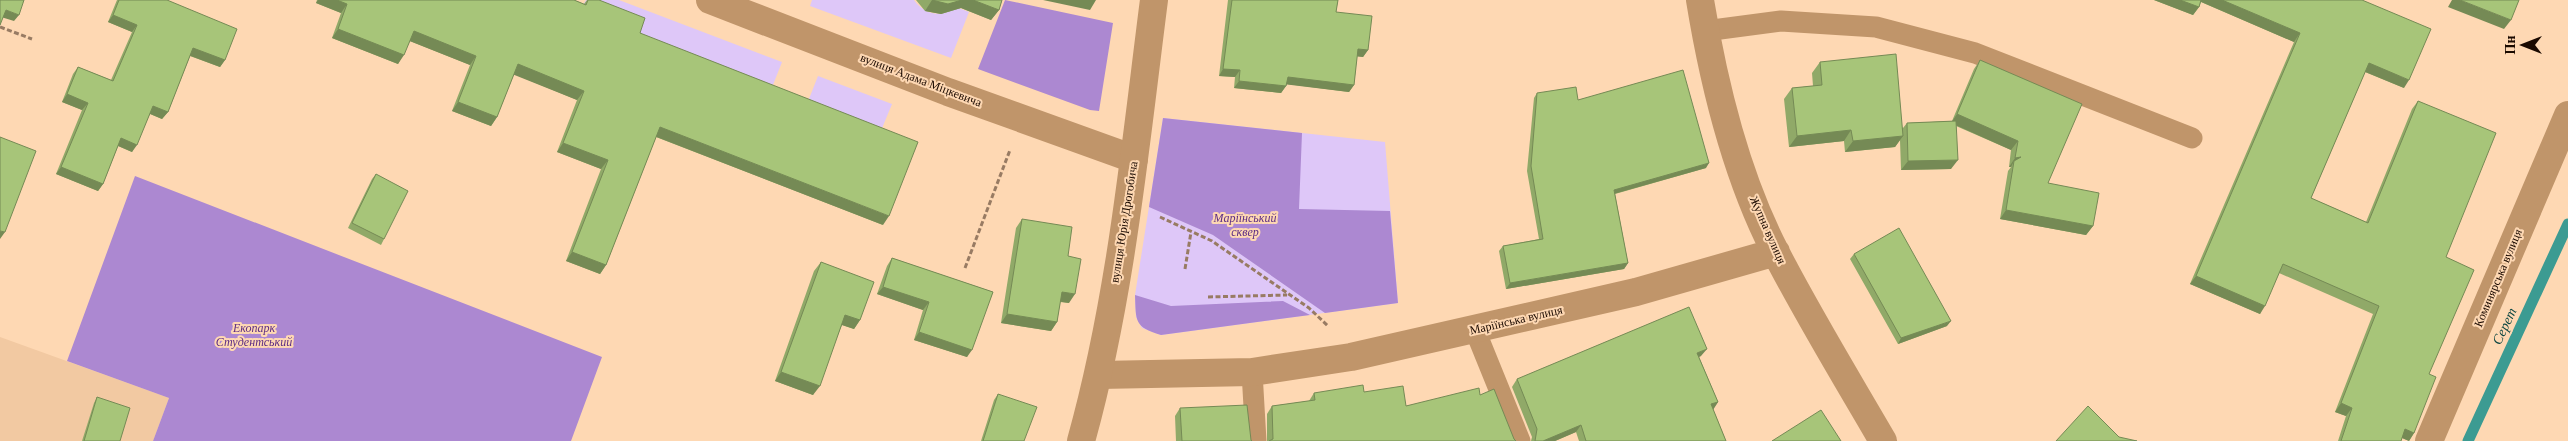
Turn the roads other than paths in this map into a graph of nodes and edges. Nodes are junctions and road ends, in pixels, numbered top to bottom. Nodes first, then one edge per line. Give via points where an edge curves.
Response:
1 (710, 0) edge
2 (1154, 0) edge
3 (1700, 0) edge
4 (1705, 31) junction
5 (2568, 115) edge
6 (2192, 138) dead end
7 (1134, 159) junction
8 (1776, 252) junction
9 (1475, 330) junction
10 (1252, 372) junction
11 (1100, 375) junction
12 (1081, 441) edge
13 (1256, 441) edge
14 (1520, 441) edge
15 (1883, 441) edge
16 (2429, 441) edge

1 - 7 street, вулиця Адама Міцкевича via 948,92
2 - 7 street, вулиця Юрія Дрогобича
3 - 4 street, Жупна вулиця
4 - 6 lane via 1781,21 1876,27 1922,37 1975,53
4 - 8 street, Жупна вулиця via 1743,174
5 - 16 street, Коминярська вулиця
7 - 11 street, вулиця Юрія Дрогобича
8 - 9 street, Маріїнська вулиця via 1636,292
8 - 15 street, Жупна вулиця
9 - 10 street, Маріїнська вулиця via 1351,356
9 - 14 lane
10 - 11 street, Маріїнська вулиця
10 - 13 lane
11 - 12 street, вулиця Юрія Дрогобича

